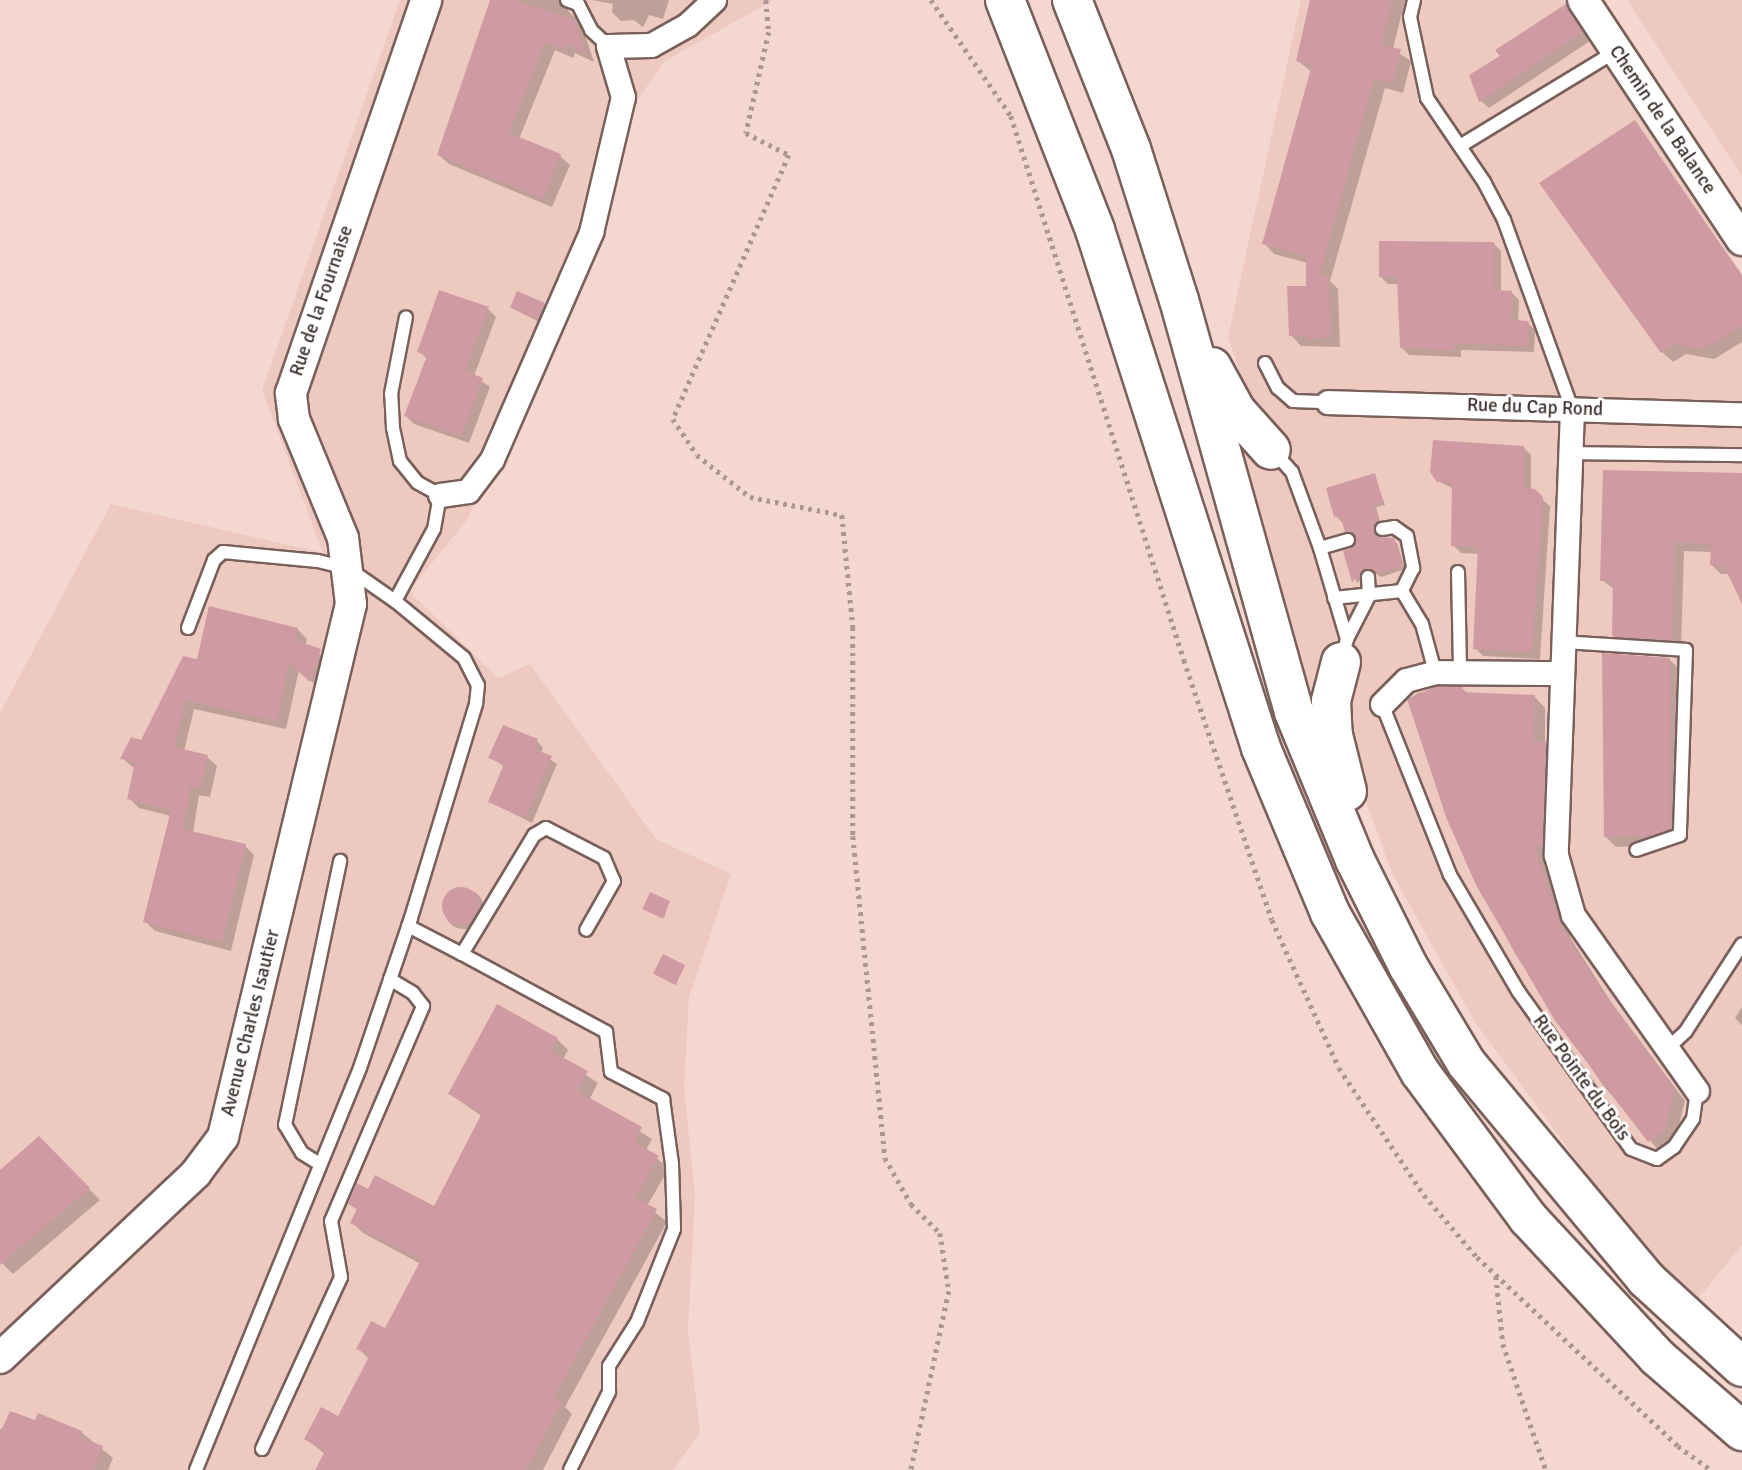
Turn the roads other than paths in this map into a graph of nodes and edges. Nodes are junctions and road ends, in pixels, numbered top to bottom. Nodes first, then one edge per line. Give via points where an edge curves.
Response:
1 (426, 0) edge
2 (714, 0) edge
3 (1005, 0) edge
4 (1072, 0) edge
5 (1414, 0) edge
6 (1583, 0) edge
7 (575, 1) edge
8 (608, 46) junction
9 (1616, 51) junction
10 (1460, 146) junction
11 (1742, 240) edge
12 (1179, 300) junction
13 (407, 317) dead end
14 (1265, 363) dead end
15 (1328, 402) joint
16 (1572, 410) junction
17 (1742, 414) edge
18 (1271, 450) joint
19 (1570, 453) junction
20 (1742, 455) edge
21 (440, 495) junction
22 (1382, 529) dead end
23 (1348, 540) dead end
24 (1320, 548) junction
25 (349, 569) junction
26 (1458, 572) dead end
27 (1368, 577) dead end
28 (1402, 591) junction
29 (1370, 596) junction
30 (1335, 598) junction
31 (395, 601) junction
32 (351, 604) joint
33 (188, 628) dead end
34 (1563, 642) junction
35 (1344, 651) junction
36 (1460, 671) junction
37 (1435, 672) junction
38 (1562, 673) junction
39 (1382, 704) joint
40 (1636, 850) dead end
41 (340, 861) dead end
42 (408, 926) junction
43 (586, 930) dead end
44 (1742, 944) edge
45 (462, 954) junction
46 (390, 979) junction
47 (1669, 1047) junction
48 (1698, 1090) joint
49 (318, 1163) junction
50 (1592, 1216) junction
51 (0, 1358) edge
52 (1742, 1367) edge
53 (1742, 1431) edge
54 (262, 1449) dead end
55 (196, 1470) edge
56 (570, 1470) edge

1 - 25 street, Rue de la Fournaise via 290,393 294,419 344,538
2 - 8 street via 687,25 651,45
3 - 53 highway via 1095,230 1261,748 1330,913 1420,1072 1528,1218 1657,1357
4 - 12 highway via 1131,149
5 - 10 lane via 1410,17 1427,98
6 - 9 street, Chemin de la Balance
7 - 8 lane
8 - 21 street via 623,97 591,232 492,459 468,491
9 - 10 lane
9 - 11 street, Chemin de la Balance
10 - 16 lane via 1503,220
12 - 18 highway via 1236,411
12 - 50 highway via 1290,699 1355,860 1408,966 1467,1064
13 - 21 lane via 391,394 393,428 400,461 417,482
14 - 15 lane via 1278,388 1293,401
15 - 16 street, Rue du Cap Rond
16 - 17 street, Rue du Cap Rond
16 - 19 street, Rue Pointe du Bois
18 - 24 lane via 1293,472
19 - 20 lane
19 - 34 street, Rue Pointe du Bois
21 - 31 lane via 433,529
22 - 28 lane via 1394,527 1407,536 1413,568
23 - 24 lane
24 - 30 lane
25 - 31 lane
25 - 32 street, Rue de la Fournaise
25 - 33 lane via 318,561 223,552 214,560
26 - 36 lane
27 - 29 lane
28 - 29 lane
28 - 37 lane via 1422,624
29 - 30 lane
29 - 35 lane
30 - 35 lane
31 - 42 lane via 464,658 478,685 476,705
32 - 51 street, Avenue Charles Isautier via 223,1137 196,1173
34 - 38 street, Rue Pointe du Bois
34 - 40 lane via 1686,650 1680,835
35 - 50 highway via 1331,701 1333,735 1350,802 1380,871 1476,1044
36 - 37 street, Rue Pointe du Bois
36 - 38 street, Rue Pointe du Bois
37 - 39 street, Rue Pointe du Bois via 1406,681
38 - 47 street, Rue Pointe du Bois via 1556,855 1569,903 1614,977
39 - 48 lane, Rue Pointe du Bois via 1450,875 1518,991 1631,1149 1657,1159 1674,1147 1693,1119
41 - 49 lane via 285,1125 302,1153
42 - 45 lane
42 - 46 lane
43 - 45 lane via 614,881 604,858 546,828 534,835
44 - 47 lane via 1686,1031
45 - 56 lane via 606,1032 611,1072 663,1099 674,1229 637,1322 609,1366 609,1392
46 - 49 lane via 360,1068
46 - 54 lane via 413,993 423,1006 331,1221 341,1277
47 - 48 street, Rue Pointe du Bois
49 - 55 lane
50 - 52 highway via 1646,1279

